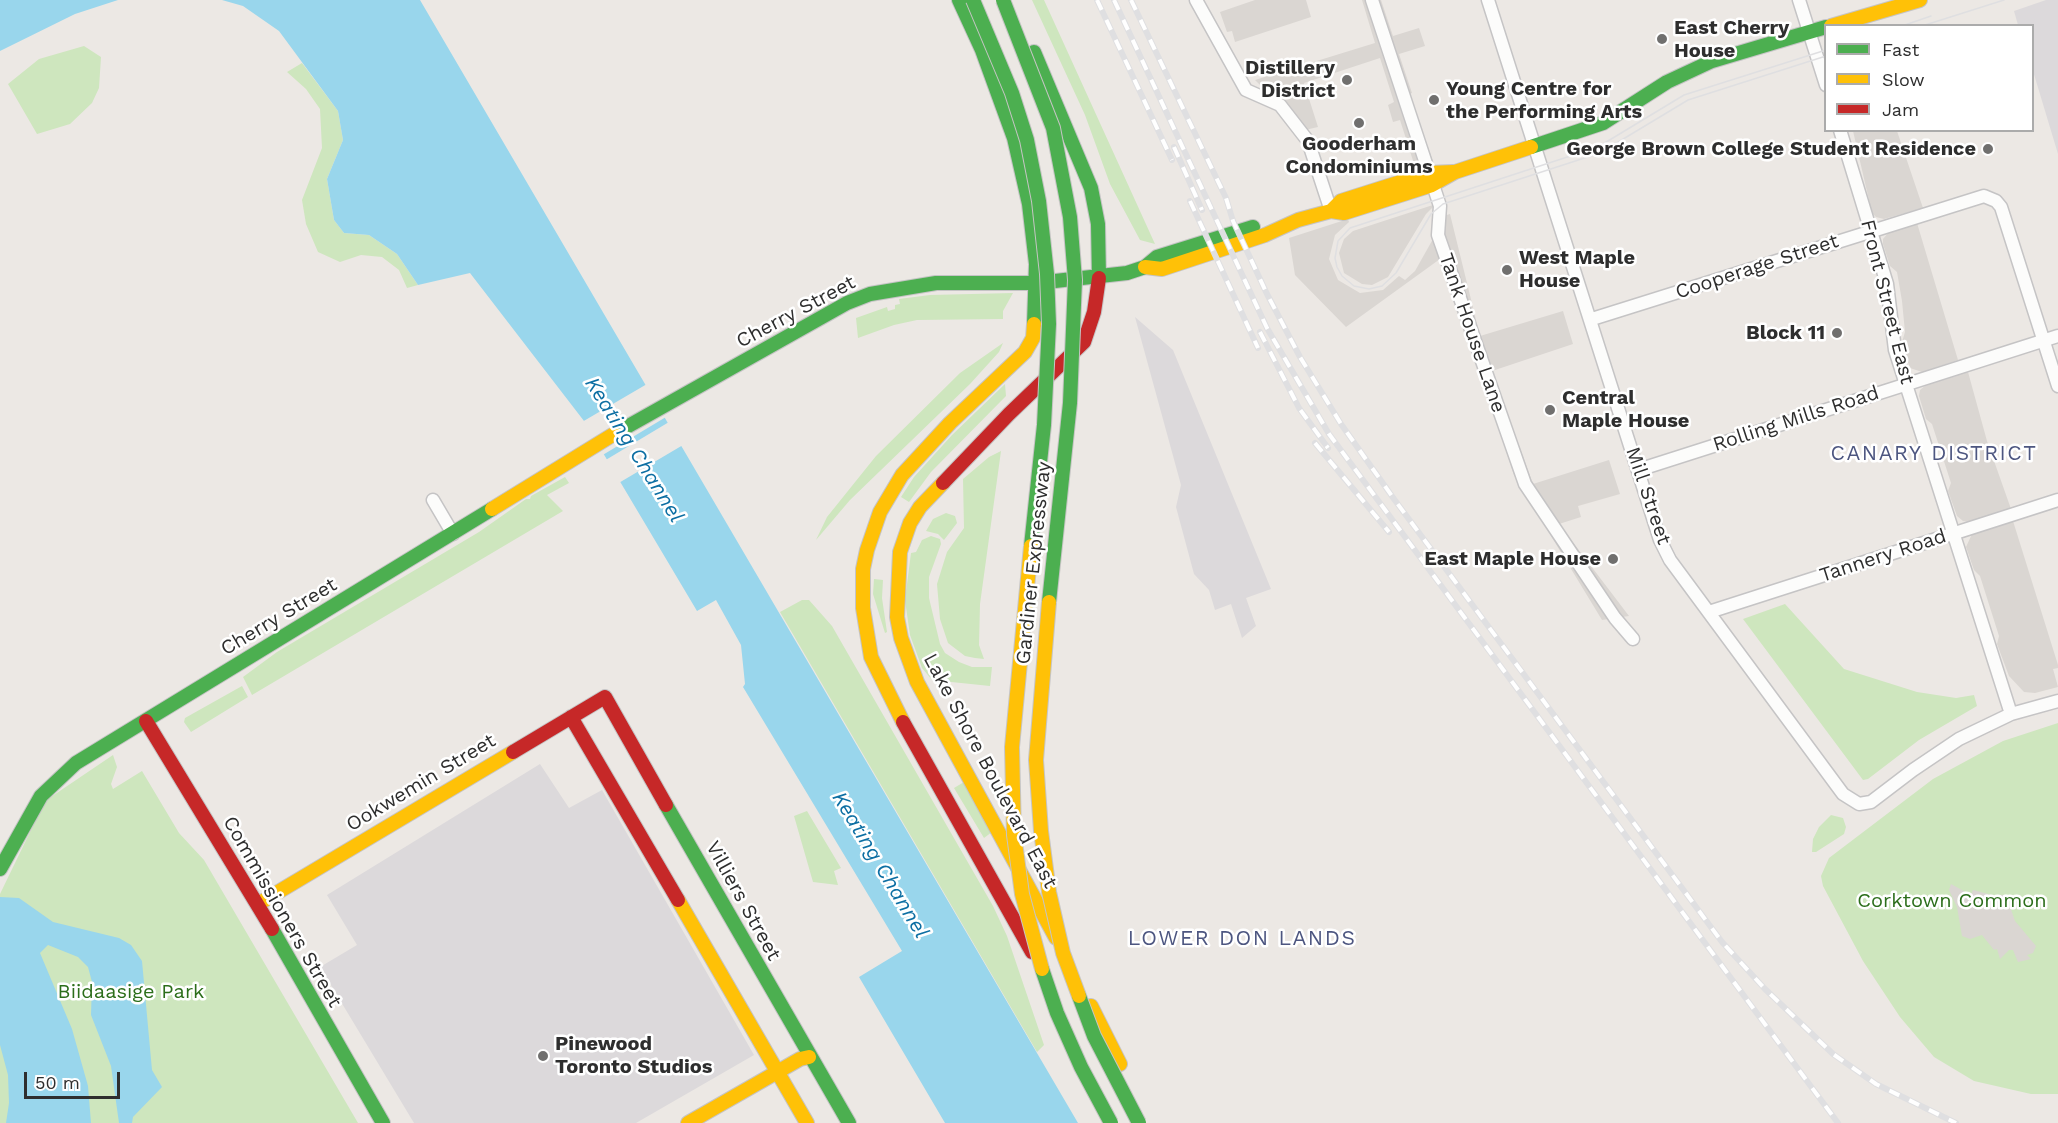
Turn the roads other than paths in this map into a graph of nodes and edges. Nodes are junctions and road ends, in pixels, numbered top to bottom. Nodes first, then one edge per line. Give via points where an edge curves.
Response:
1 (959, 0) edge
2 (973, 0) edge
3 (1003, 0) edge
4 (1011, 0) edge
5 (1196, 0) edge
6 (1372, 0) edge
7 (1488, 0) edge
8 (1799, 0) edge
9 (1920, 0) edge
10 (1838, 24) edge
11 (1824, 28) edge
12 (1810, 32) junction
13 (1824, 78) edge
14 (1841, 132) edge
15 (1536, 146) junction
16 (1430, 179) junction
17 (1331, 211) junction
18 (1871, 232) junction
19 (1099, 278) junction
20 (1037, 283) junction
21 (1592, 319) junction
22 (2058, 336) edge
23 (2044, 340) junction
24 (1906, 384) junction
25 (2058, 386) edge
26 (1638, 470) junction
27 (433, 500) dead end
28 (2058, 500) edge
29 (453, 534) junction
30 (1954, 534) junction
31 (1709, 612) junction
32 (1633, 639) dead end
33 (605, 697) joint
34 (2058, 701) edge
35 (929, 704) junction
36 (2011, 714) junction
37 (572, 717) junction
38 (146, 721) junction
39 (936, 779) junction
40 (0, 869) edge
41 (258, 904) junction
42 (809, 1058) junction
43 (777, 1073) junction
44 (383, 1123) edge
45 (688, 1123) edge
46 (807, 1123) edge
47 (849, 1123) edge
48 (1112, 1123) edge
49 (1138, 1123) edge
50 (1151, 1123) edge

1 - 20 main road via 1014,138 1029,204
2 - 48 main road, Gardiner Expressway, bridge via 1027,140 1041,212 1047,274 1044,425 1014,724 1014,835 1034,945 1066,1035
3 - 49 main road, Gardiner Expressway, bridge via 1053,128 1070,217 1075,280 1070,403 1037,726 1042,842 1055,922 1077,994
4 - 19 main road, Lake Shore Boulevard East via 1091,188 1098,224
5 - 17 street via 1246,90 1280,105 1308,141
6 - 16 street, Tank House Lane
7 - 15 street, Mill Street
8 - 12 street
9 - 10 main road
11 - 12 main road, Cherry Street
12 - 13 street
12 - 15 main road, Cherry Street via 1704,64 1667,82 1603,123
14 - 18 street, Front Street East
15 - 16 main road, Cherry Street
15 - 21 street, Mill Street
16 - 17 main road, Cherry Street via 1341,201
16 - 32 street, Tank House Lane via 1440,206 1438,235 1525,484
17 - 19 main road, Cherry Street via 1260,225 1157,257 1145,267
18 - 21 street, Cooperage Street
18 - 23 street, Cooperage Street via 1977,198 1990,198 2001,207
18 - 24 street, Front Street East via 1887,284 1893,338
19 - 20 main road, Cherry Street
19 - 35 main road, Lake Shore Boulevard East via 1084,342 1006,417 920,507 910,523 899,558 897,617 908,659
20 - 29 main road, Cherry Street via 936,283 870,294 847,303 667,403
20 - 39 main road via 1034,338 1025,352 902,475 880,512 863,569 863,608 871,657 902,722
21 - 26 street, Mill Street
22 - 23 street, Rolling Mills Road
23 - 24 street, Rolling Mills Road
23 - 25 street
24 - 26 street, Rolling Mills Road
24 - 30 street, Front Street East
26 - 31 street, Mill Street via 1664,549
27 - 29 street
28 - 30 street, Tannery Road
29 - 38 main road, Cherry Street
30 - 31 street, Tannery Road
30 - 36 street, Front Street East
31 - 36 street, Mill Street via 1843,794 1859,804 1871,802 1959,739
33 - 37 main road, Ookwemin Street
33 - 42 main road, Villiers Street
34 - 36 street
35 - 39 main road
35 - 50 main road, Lake Shore Boulevard East via 1015,859
37 - 41 main road, Ookwemin Street
37 - 43 main road
38 - 40 main road, Cherry Street via 83,758 56,780 41,796
38 - 41 main road, Commissioners Street
39 - 48 main road via 1037,959 1063,1032
41 - 44 main road, Commissioners Street
42 - 43 main road
42 - 47 main road, Villiers Street
43 - 45 main road
43 - 46 main road

